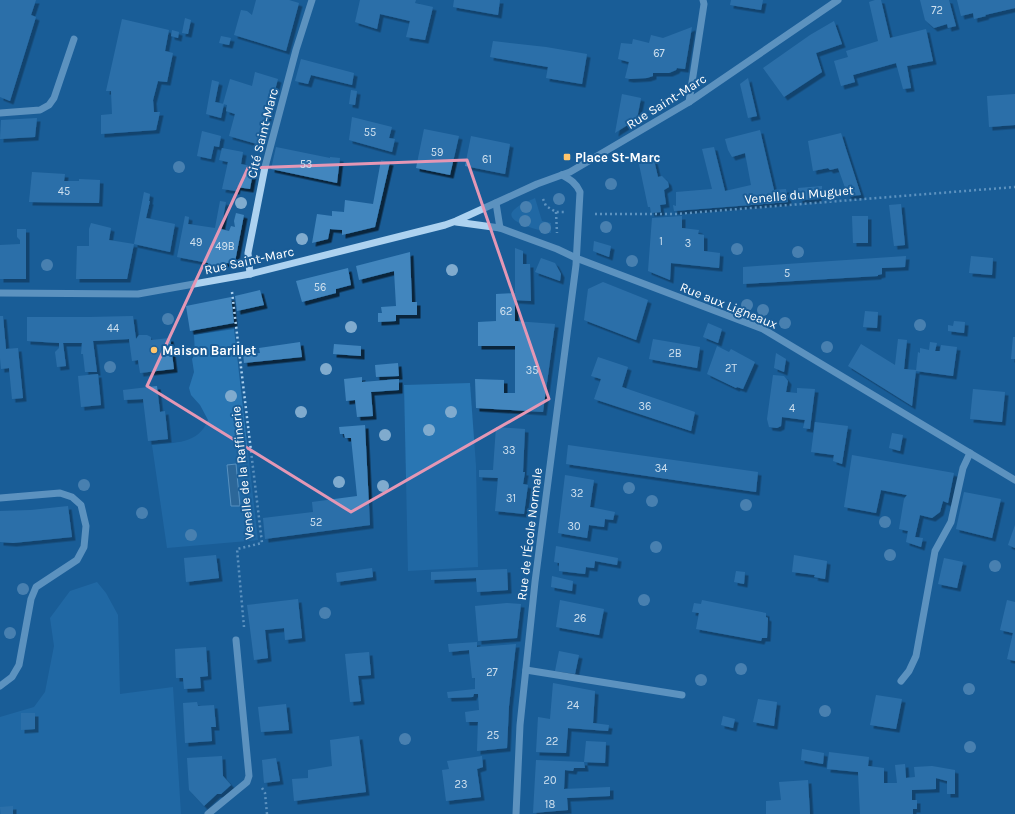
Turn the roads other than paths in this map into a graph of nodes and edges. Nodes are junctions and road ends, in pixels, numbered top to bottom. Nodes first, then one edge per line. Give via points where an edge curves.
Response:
1 (312, 0) edge
2 (703, 0) edge
3 (838, 0) edge
4 (74, 39) dead end
5 (689, 102) junction
6 (0, 113) edge
7 (562, 175) junction
8 (496, 203) junction
9 (456, 222) junction
10 (500, 228) junction
11 (576, 258) junction
12 (250, 274) junction
13 (0, 294) edge
14 (970, 453) junction
15 (1015, 480) edge
16 (0, 498) edge
17 (236, 640) dead end
18 (526, 670) junction
19 (901, 681) dead end
20 (0, 686) edge
21 (682, 695) dead end
22 (208, 814) edge
23 (516, 814) edge

1 - 12 street, Cité Saint-Marc via 265,167 248,253
2 - 5 street
3 - 5 street, Rue Saint-Marc
4 - 6 street via 54,98 49,105 40,110
5 - 7 street, Rue Saint-Marc via 610,150
7 - 8 street, Rue Saint-Marc
7 - 11 street, Rue de l'École Normale via 572,180 580,192
8 - 9 street, Rue Saint-Marc
8 - 10 street
9 - 10 street, Rue aux Ligneaux
9 - 12 street, Rue Saint-Marc
10 - 11 street, Rue aux Ligneaux
11 - 14 street, Rue aux Ligneaux via 763,329
11 - 18 street, Rue de l'École Normale
12 - 13 street, Rue Saint-Marc via 138,294
14 - 15 street, Rue aux Ligneaux
14 - 19 street via 963,468 951,522 935,551 916,656
16 - 20 street via 60,493 72,497 82,505 86,526 84,547 77,560 36,587 31,599 19,665 12,677
17 - 22 street via 249,776 247,782
18 - 21 street
18 - 23 street, Rue de l'École Normale via 520,725

